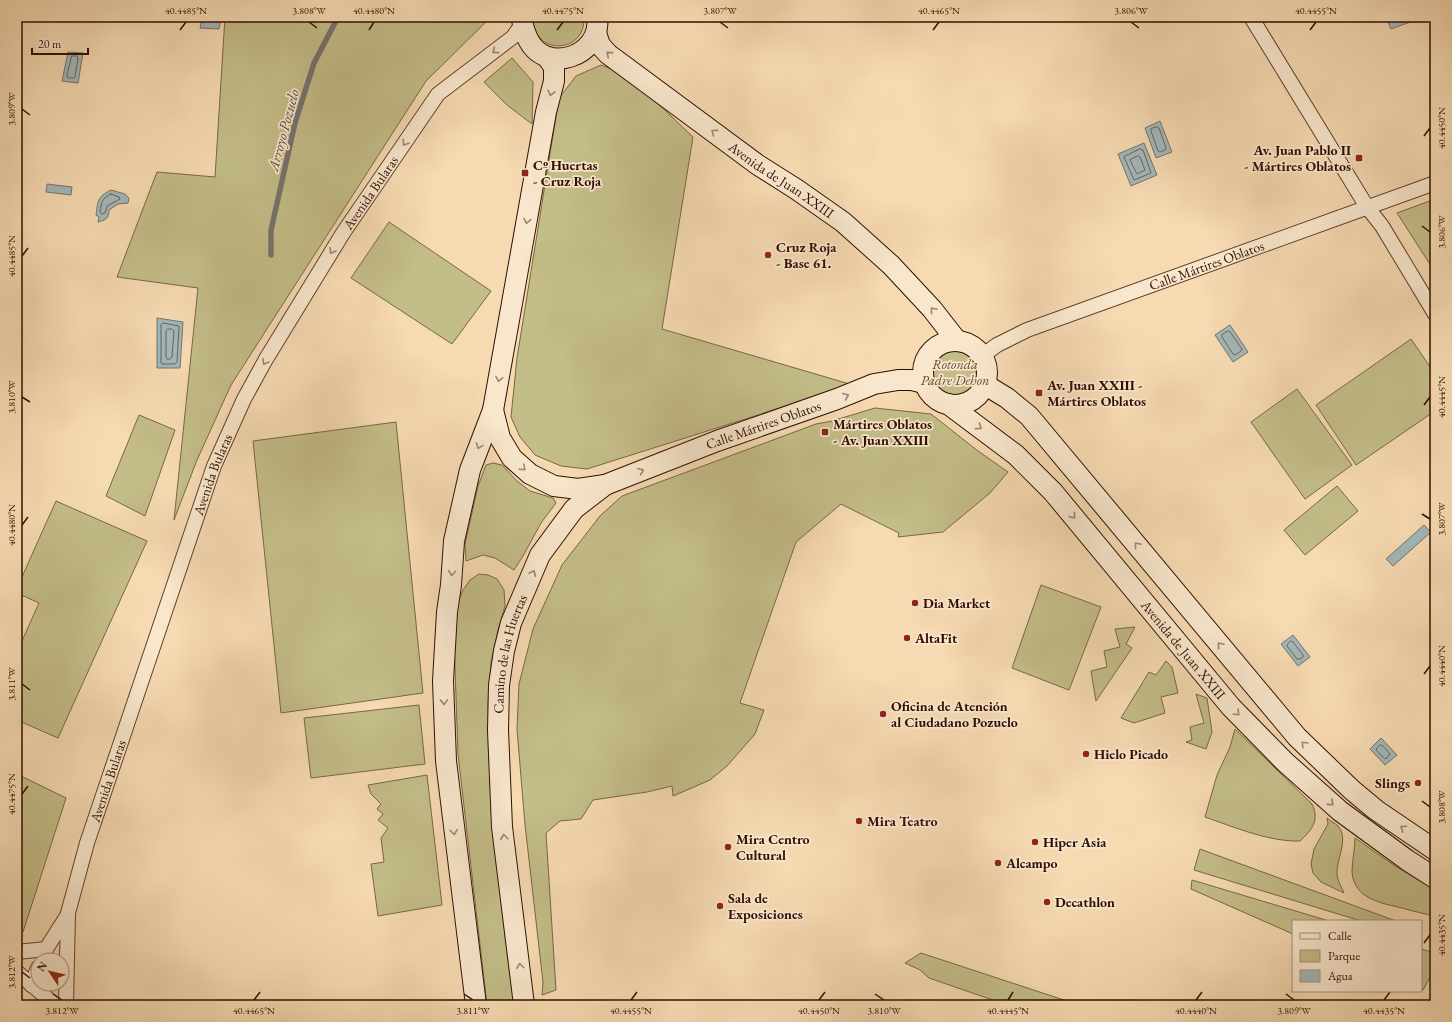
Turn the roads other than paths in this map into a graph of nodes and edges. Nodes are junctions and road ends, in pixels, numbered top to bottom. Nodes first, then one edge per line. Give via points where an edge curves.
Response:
1 (1251, 17) edge
2 (522, 20) edge
3 (597, 25) edge
4 (547, 57) junction
5 (1435, 183) edge
6 (1368, 208) junction
7 (1435, 314) edge
8 (957, 341) junction
9 (982, 356) junction
10 (924, 383) junction
11 (984, 384) junction
12 (948, 404) junction
13 (493, 410) junction
14 (605, 485) junction
15 (1435, 850) edge
16 (1435, 878) edge
17 (68, 914) junction
18 (17, 952) edge
19 (45, 952) edge
20 (30, 953) edge
21 (17, 972) edge
22 (30, 984) edge
23 (39, 992) edge
24 (55, 1005) edge
25 (66, 1005) edge
26 (476, 1005) edge
27 (524, 1005) edge

1 - 6 street
2 - 4 main road via 531,46
2 -> 17 street, Avenida Bularas via 513,37 438,94 343,233 244,398 212,473 87,843
3 - 4 main road, Avenida de Juan XXIII via 588,46 577,55 562,59
8 -> 3 main road, Avenida de Juan XXIII via 932,309 891,265 843,222 758,165 608,54 600,45
4 -> 13 main road via 554,67 554,81 546,112
5 - 6 street, Calle Mártires Oblatos
6 - 7 street via 1382,226
6 - 9 street, Calle Mártires Oblatos via 1027,330
8 - 9 main road via 967,343
8 - 10 main road via 947,342 930,352 925,361
9 - 11 main road via 986,365
10 - 12 main road via 938,400
14 -> 10 main road, Calle Mártires Oblatos via 874,384 898,380
11 - 12 main road via 978,394 969,401
15 -> 11 main road via 1376,810 1297,737 1029,416
12 -> 16 main road, Avenida de Juan XXIII via 1016,455 1053,492 1231,707 1285,762 1340,811
13 -> 14 main road via 500,438 512,458 530,474 554,486 578,489
13 -> 26 main road via 470,470 454,541 443,681 446,761
27 -> 14 main road, Camino de las Huertas via 502,827 498,730 499,685 504,651 511,623 540,555 574,509
17 - 19 street
17 - 25 street, Avenida Bularas
18 - 20 street
21 - 22 street
23 - 24 street

